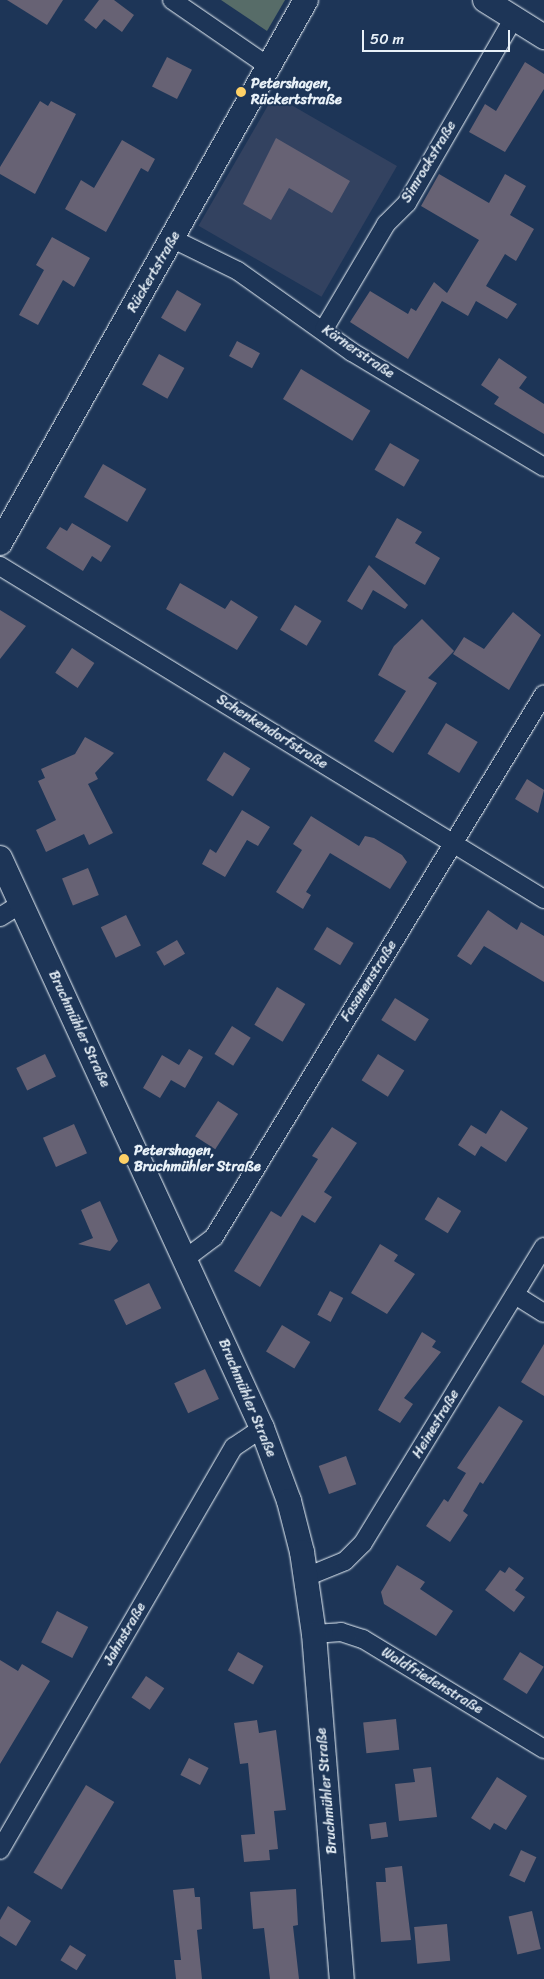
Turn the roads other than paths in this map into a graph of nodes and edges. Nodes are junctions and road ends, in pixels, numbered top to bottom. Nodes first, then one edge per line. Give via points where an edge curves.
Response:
1 (172, 0) edge
2 (306, 0) edge
3 (485, 0) edge
4 (514, 18) junction
5 (544, 37) edge
6 (268, 66) junction
7 (173, 239) junction
8 (324, 329) junction
9 (544, 467) edge
10 (0, 543) edge
11 (0, 566) edge
12 (544, 694) edge
13 (453, 844) junction
14 (0, 858) edge
15 (544, 898) edge
16 (21, 904) junction
17 (0, 917) edge
18 (544, 1247) edge
19 (185, 1260) junction
20 (514, 1295) junction
21 (544, 1312) edge
22 (262, 1428) junction
23 (306, 1577) junction
24 (314, 1634) junction
25 (544, 1749) edge
26 (0, 1850) edge
27 (342, 1979) edge

1 - 6 street
2 - 6 street, Rückertstraße
3 - 4 street
4 - 5 street
4 - 8 street, Simrockstraße via 407,203 386,224
6 - 7 street, Rückertstraße
7 - 8 street, Körnerstraße via 238,271
7 - 10 street, Rückertstraße
8 - 9 street, Körnerstraße via 352,352
11 - 13 street, Schenkendorfstraße
12 - 13 street, Fasanenstraße
13 - 15 street, Schenkendorfstraße
13 - 19 street, Fasanenstraße via 214,1237 205,1248
14 - 16 street, Bruchmühler Straße
16 - 17 street
16 - 19 street, Bruchmühler Straße
18 - 20 street, Heinestraße
19 - 22 street, Bruchmühler Straße
20 - 21 street
20 - 23 street, Heinestraße via 363,1543 345,1561
22 - 23 street, Bruchmühler Straße via 288,1501
22 - 26 street, Jahnstraße via 234,1447
23 - 24 street, Bruchmühler Straße
24 - 25 street, Waldfriedenstraße via 340,1632 363,1639
24 - 27 street, Bruchmühler Straße

